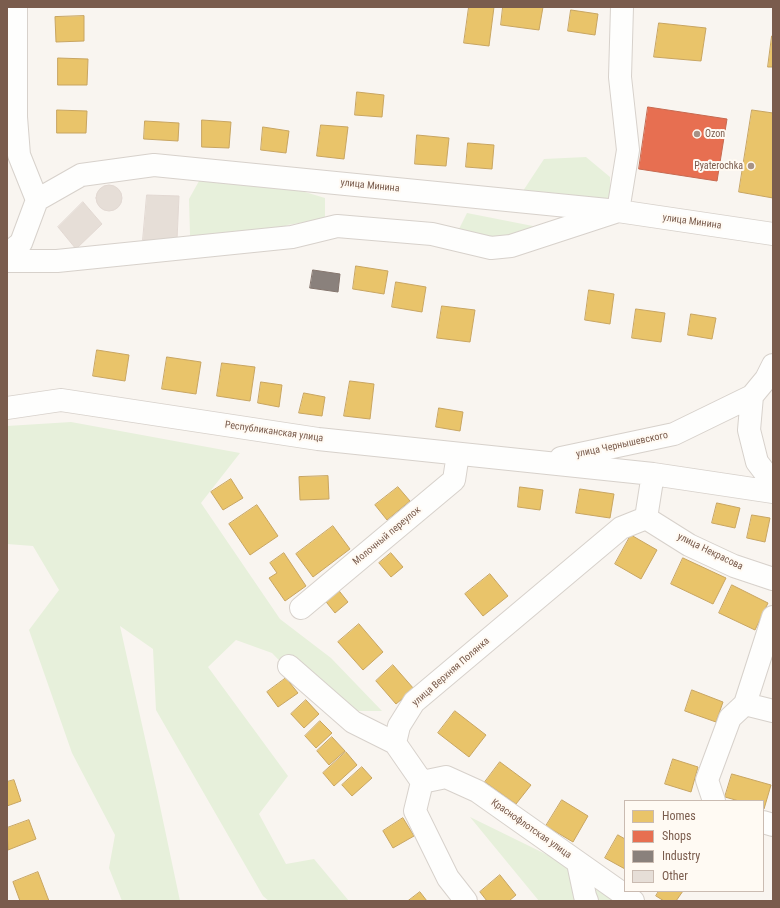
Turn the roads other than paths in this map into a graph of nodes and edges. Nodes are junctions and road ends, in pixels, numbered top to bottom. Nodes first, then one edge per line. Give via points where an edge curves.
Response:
1 (16, 7) edge
2 (622, 7) edge
3 (11, 118) edge
4 (37, 200) junction
5 (618, 211) junction
6 (773, 234) edge
7 (7, 254) edge
8 (7, 261) edge
9 (771, 374) edge
10 (752, 396) junction
11 (7, 408) edge
12 (458, 454) junction
13 (542, 462) junction
14 (653, 474) junction
15 (773, 483) edge
16 (773, 492) edge
17 (646, 518) junction
18 (773, 579) edge
19 (301, 608) dead end
20 (773, 617) edge
21 (289, 666) dead end
22 (746, 704) junction
23 (773, 711) edge
24 (395, 743) junction
25 (422, 782) junction
26 (714, 800) edge
27 (578, 863) junction
28 (466, 901) edge
29 (588, 901) edge
30 (633, 901) edge

1 - 3 street
2 - 5 street via 620,77 628,150
3 - 4 street via 19,155
4 - 5 street, улица Минина via 81,176 154,165
4 - 7 street via 21,243
5 - 6 street, улица Минина
5 - 8 street via 512,246 491,248 432,234 337,226 292,237 57,261
9 - 10 street, улица Чернышевского
10 - 13 street, улица Чернышевского via 674,434
10 - 15 street via 749,430 757,462
11 - 12 street, Республиканская улица via 61,400 318,439
12 - 13 street, Республиканская улица
12 - 19 street, Молочный переулок via 454,480
13 - 14 street, Республиканская улица
14 - 16 street, Республиканская улица
14 - 17 street
17 - 18 street, улица Некрасова via 689,545 734,566
17 - 24 street, улица Верхняя Полянка via 621,528 414,702 399,726
20 - 22 street
21 - 24 street via 353,722
22 - 23 street
22 - 26 street via 730,718 707,780
24 - 25 street
25 - 27 street, Краснофлотская улица via 446,777 477,791
25 - 28 street via 416,810 448,878
27 - 29 street
27 - 30 street, Краснофлотская улица

